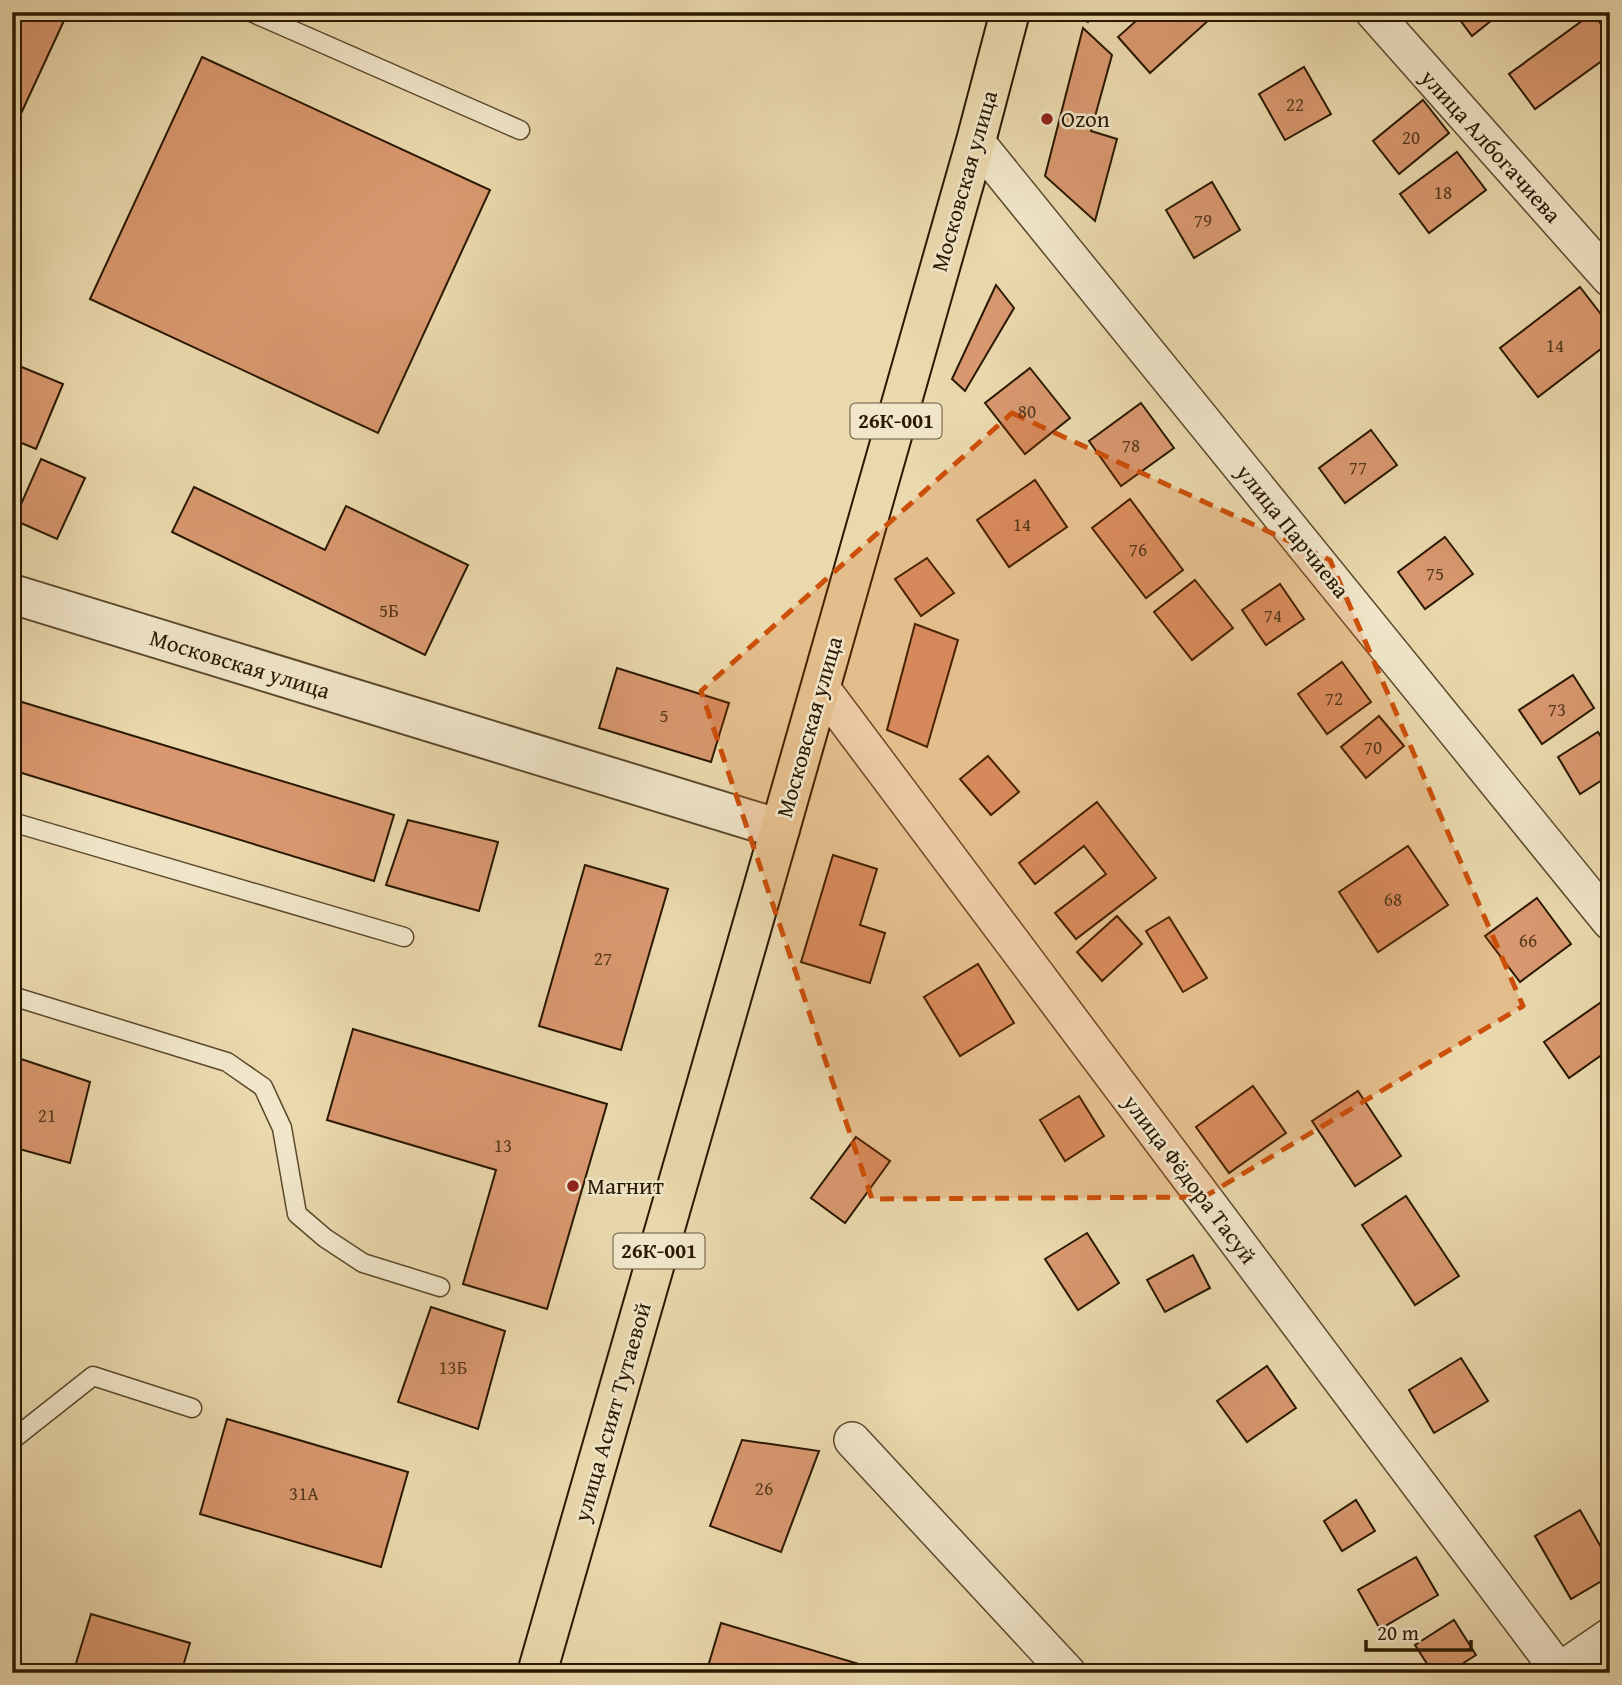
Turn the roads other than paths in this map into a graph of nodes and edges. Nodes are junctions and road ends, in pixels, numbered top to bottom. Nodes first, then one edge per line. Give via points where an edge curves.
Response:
1 (251, 12) edge
2 (1010, 12) edge
3 (1373, 12) edge
4 (520, 130) dead end
5 (976, 141) junction
6 (1610, 279) edge
7 (12, 594) edge
8 (821, 687) junction
9 (12, 822) edge
10 (780, 829) junction
11 (1610, 922) edge
12 (404, 937) dead end
13 (12, 996) edge
14 (440, 1287) dead end
15 (192, 1408) dead end
16 (12, 1440) edge
17 (852, 1440) dead end
18 (1610, 1636) edge
19 (1558, 1672) edge
20 (537, 1673) edge
21 (1068, 1673) edge

1 - 4 lane
2 - 5 main road, Московская улица / 26К-001
3 - 6 street, улица Албогачиева
5 - 8 main road, Московская улица / 26К-001
5 - 11 street, улица Парчиева
7 - 10 street, Московская улица
8 - 10 main road, Московская улица / 26К-001
8 - 19 street, улица Фёдора Тасуй
9 - 12 lane
10 - 20 main road, улица Асият Тутаевой / 26К-001
13 - 14 lane via 227,1062 263,1087 282,1128 297,1214 363,1264
15 - 16 lane via 93,1376
17 - 21 street
18 - 19 street

